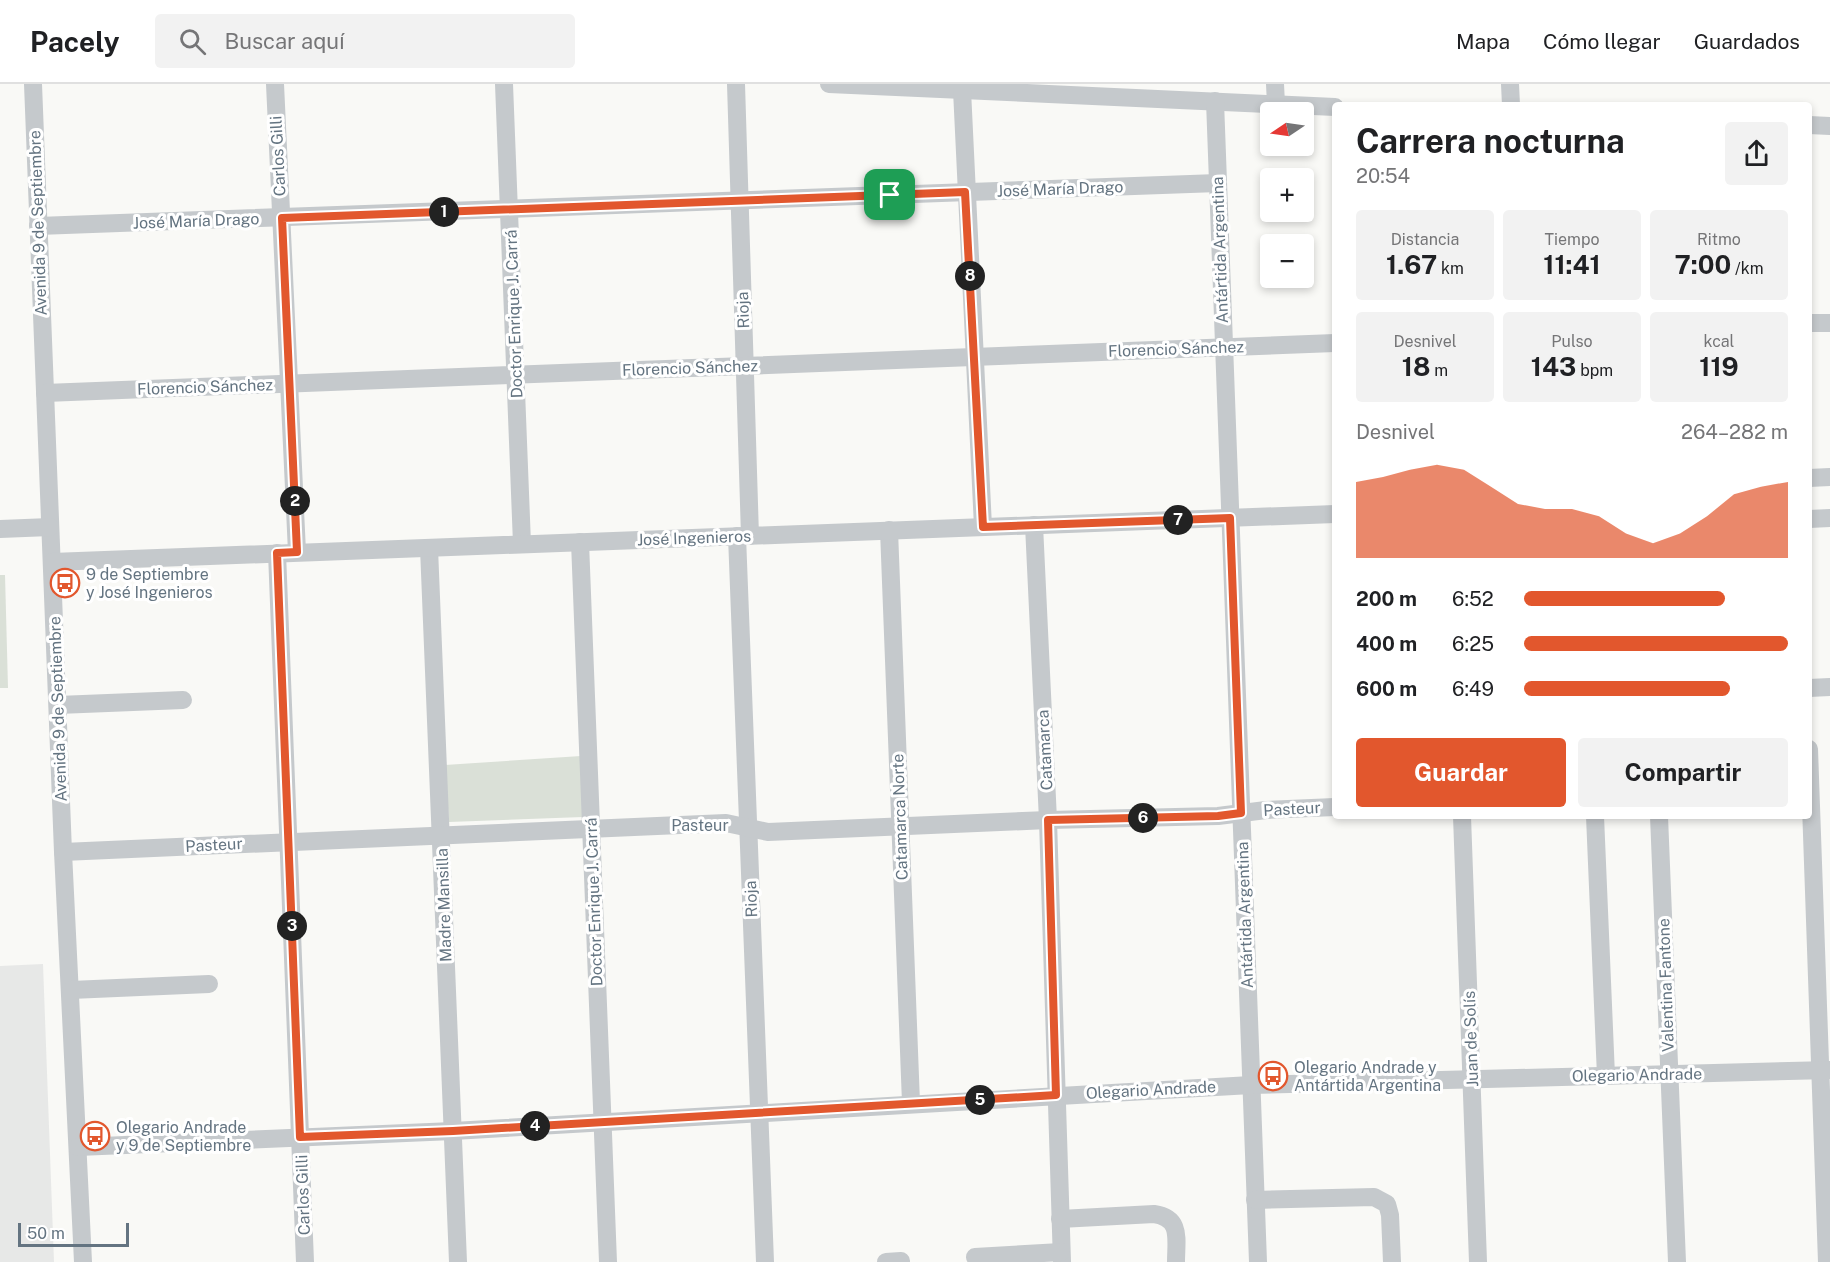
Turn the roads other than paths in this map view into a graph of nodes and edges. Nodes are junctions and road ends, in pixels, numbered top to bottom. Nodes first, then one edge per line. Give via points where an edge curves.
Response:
1 (33, 84) edge
2 (275, 84) edge
3 (504, 84) edge
4 (736, 84) edge
5 (829, 84) edge
6 (1275, 84) edge
7 (1510, 84) edge
8 (962, 90) junction
9 (1215, 101) junction
10 (1276, 102) edge
11 (1510, 102) edge
12 (1260, 103) edge
13 (1314, 106) edge
14 (1332, 107) edge
15 (1812, 125) edge
16 (1830, 126) edge
17 (1218, 183) junction
18 (965, 192) junction
19 (739, 201) junction
20 (510, 209) junction
21 (282, 218) junction
22 (38, 226) junction
23 (1830, 323) edge
24 (1812, 324) edge
25 (1332, 343) edge
26 (1224, 347) junction
27 (974, 357) junction
28 (745, 366) junction
29 (516, 375) junction
30 (290, 383) junction
31 (45, 393) junction
32 (1830, 477) edge
33 (1812, 478) edge
34 (1332, 514) edge
35 (1230, 518) junction
36 (1830, 518) edge
37 (1812, 519) edge
38 (1034, 525) junction
39 (50, 527) junction
40 (983, 527) junction
41 (0, 529) edge
42 (889, 530) junction
43 (743, 536) junction
44 (580, 542) junction
45 (522, 544) junction
46 (429, 548) junction
47 (297, 552) junction
48 (277, 553) junction
49 (52, 562) junction
50 (1830, 687) edge
51 (1812, 688) edge
52 (183, 700) dead end
53 (58, 705) junction
54 (1332, 807) edge
55 (1812, 808) edge
56 (1241, 813) junction
57 (1462, 819) edge
58 (1595, 819) edge
59 (1659, 819) edge
60 (1048, 820) junction
61 (901, 825) junction
62 (592, 828) junction
63 (749, 828) junction
64 (441, 834) junction
65 (289, 841) junction
66 (63, 852) junction
67 (209, 984) dead end
68 (71, 990) junction
69 (1825, 1070) edge
70 (1670, 1075) junction
71 (1606, 1076) junction
72 (1473, 1079) junction
73 (1251, 1084) junction
74 (1056, 1095) junction
75 (911, 1103) junction
76 (759, 1113) junction
77 (602, 1122) junction
78 (453, 1131) junction
79 (300, 1137) junction
80 (78, 1147) junction
81 (1255, 1200) junction
82 (1060, 1219) junction
83 (975, 1257) dead end
84 (1061, 1257) edge
85 (901, 1261) edge
86 (83, 1262) edge
87 (305, 1262) edge
88 (458, 1262) edge
89 (608, 1262) edge
90 (765, 1262) edge
91 (886, 1262) edge
92 (1176, 1262) edge
93 (1258, 1262) edge
94 (1392, 1262) edge
95 (1478, 1262) edge
96 (1677, 1262) edge
97 (1827, 1262) edge

1 - 22 street, Avenida 9 de Septiembre
2 - 21 street, Carlos Gilli
3 - 20 street, Doctor Enrique J. Carrá
4 - 19 street, Rioja
5 - 8 street
6 - 10 street
7 - 11 street
8 - 9 street
8 - 18 street
9 - 12 street
9 - 17 street, Antártida Argentina
13 - 14 street
15 - 16 street
17 - 18 street, José María Drago
17 - 26 street, Antártida Argentina
18 - 19 street, José María Drago
18 - 27 street
19 - 20 street, José María Drago
19 - 28 street, Rioja
20 - 21 street, José María Drago
20 - 29 street, Doctor Enrique J. Carrá
21 - 22 street, José María Drago
21 - 30 street, Carlos Gilli
22 - 31 street, Avenida 9 de Septiembre
23 - 24 street
25 - 26 street, Florencio Sánchez
26 - 27 street, Florencio Sánchez
26 - 35 street, Antártida Argentina
27 - 28 street, Florencio Sánchez
27 - 40 street
28 - 29 street, Florencio Sánchez
28 - 43 street, Rioja
29 - 30 street, Florencio Sánchez
29 - 45 street, Doctor Enrique J. Carrá
30 - 31 street, Florencio Sánchez
30 - 47 street, Carlos Gilli
31 - 39 street, Avenida 9 de Septiembre
32 - 33 street
34 - 35 street, José Ingenieros
35 - 38 street, José Ingenieros
35 - 56 street, Antártida Argentina
36 - 37 street
38 - 40 street, José Ingenieros
38 - 60 street, Catamarca
39 - 41 street
39 - 49 street, Avenida 9 de Septiembre
40 - 42 street, José Ingenieros
42 - 43 street, José Ingenieros
42 - 61 street, Catamarca Norte
43 - 44 street, José Ingenieros
43 - 63 street, Rioja
44 - 45 street, José Ingenieros
44 - 62 street, Doctor Enrique J. Carrá
45 - 46 street, José Ingenieros
46 - 47 street, José Ingenieros
46 - 64 street, Madre Mansilla
47 - 48 street, José Ingenieros
48 - 49 street, José Ingenieros
48 - 65 street, Carlos Gilli
49 - 53 street, Avenida 9 de Septiembre
50 - 51 street
52 - 53 street
53 - 66 street, Avenida 9 de Septiembre
54 - 56 street, Pasteur
55 - 69 street
56 - 60 street, Pasteur
56 - 73 street, Antártida Argentina
57 - 72 street, Juan de Solís
58 - 71 street
59 - 70 street, Valentina Fantone
60 - 61 street, Pasteur
60 - 74 street, Catamarca
61 - 63 street, Pasteur via 768,832
61 - 75 street, Catamarca Norte
62 - 63 street, Pasteur via 726,823
62 - 64 street, Pasteur
62 - 77 street, Doctor Enrique J. Carrá
63 - 76 street, Rioja
64 - 65 street, Pasteur
64 - 78 street, Madre Mansilla
65 - 66 street, Pasteur
65 - 79 street, Carlos Gilli
66 - 68 street, Avenida 9 de Septiembre
67 - 68 street
68 - 80 street, Avenida 9 de Septiembre
69 - 70 street, Olegario Andrade
69 - 97 street
70 - 71 street, Olegario Andrade
70 - 96 street, Valentina Fantone
71 - 72 street, Olegario Andrade
72 - 73 street, Olegario Andrade
72 - 95 street, Juan de Solís
73 - 74 street, Olegario Andrade
73 - 81 street, Antártida Argentina
74 - 75 street, Olegario Andrade
74 - 82 street, Catamarca
75 - 76 street, Olegario Andrade
76 - 77 street, Olegario Andrade
76 - 90 street, Rioja
77 - 78 street, Olegario Andrade
77 - 89 street, Doctor Enrique J. Carrá
78 - 79 street, Olegario Andrade
78 - 88 street, Madre Mansilla
79 - 80 street, Olegario Andrade
79 - 87 street, Carlos Gilli
80 - 86 street, Avenida 9 de Septiembre
81 - 93 street, Antártida Argentina
81 - 94 street via 1374,1197 1387,1204
82 - 84 street, Catamarca
82 - 92 street via 1164,1215 1176,1230
83 - 84 street
85 - 91 street

